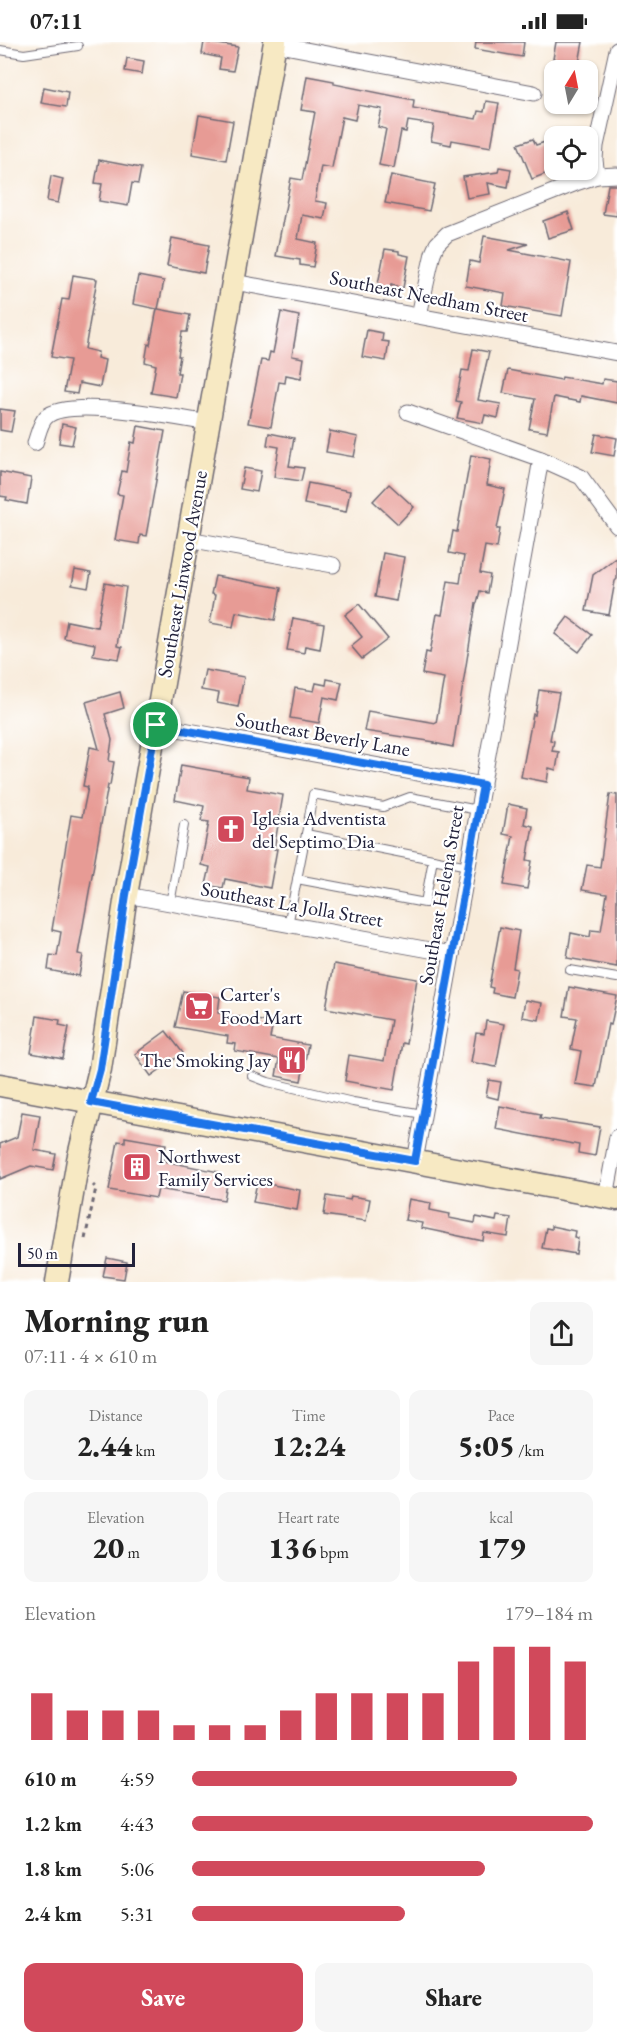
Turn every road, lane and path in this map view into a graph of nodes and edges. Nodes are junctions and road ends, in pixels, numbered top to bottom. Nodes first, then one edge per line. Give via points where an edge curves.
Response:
1 (274, 43) edge
2 (78, 46) dead end
3 (0, 50) edge
4 (617, 50) edge
5 (534, 93) dead end
6 (598, 137) edge
7 (617, 175) edge
8 (598, 176) edge
9 (586, 180) edge
10 (234, 282) junction
11 (419, 315) junction
12 (617, 353) edge
13 (408, 412) dead end
14 (209, 423) junction
15 (35, 443) dead end
16 (541, 459) junction
17 (617, 526) edge
18 (188, 539) junction
19 (333, 565) dead end
20 (156, 725) junction
21 (483, 785) junction
22 (478, 810) junction
23 (184, 825) dead end
24 (306, 834) junction
25 (433, 859) junction
26 (468, 866) junction
27 (297, 879) junction
28 (126, 895) junction
29 (170, 903) junction
30 (288, 925) junction
31 (452, 954) junction
32 (570, 970) dead end
33 (617, 978) edge
34 (252, 1076) dead end
35 (0, 1085) edge
36 (91, 1102) junction
37 (423, 1114) junction
38 (617, 1137) edge
39 (415, 1161) junction
40 (96, 1188) dead end
41 (611, 1198) edge
42 (84, 1246) dead end
43 (57, 1282) edge

1 - 5 street
1 - 10 main road, Southeast Linwood Avenue
2 - 3 lane via 24,54
4 - 6 street
7 - 8 street
9 - 11 street via 447,234 433,253
10 - 11 street, Southeast Needham Street
10 - 14 main road, Southeast Linwood Avenue
11 - 12 street, Southeast Needham Street
13 - 16 street
14 - 15 street via 122,411 68,410 46,418
14 - 18 main road, Southeast Linwood Avenue
16 - 17 street via 581,477
16 - 21 street, Southeast Helena Street
18 - 19 street
18 - 20 main road, Southeast Linwood Avenue
20 - 21 street, Southeast Beverly Lane
20 - 28 main road, Southeast Linwood Avenue
21 - 22 street, Southeast Helena Street
22 - 24 lane via 410,797 383,807 313,794
22 - 26 street, Southeast Helena Street
23 - 29 lane
24 - 25 lane
24 - 27 lane
25 - 26 lane
25 - 27 lane via 425,903
26 - 31 street, Southeast Helena Street
27 - 30 lane
28 - 29 street, Southeast La Jolla Street
28 - 36 main road, Southeast Linwood Avenue via 100,1069
29 - 30 street, Southeast La Jolla Street
30 - 31 street, Southeast La Jolla Street
31 - 37 street, Southeast Helena Street
32 - 33 lane
34 - 37 lane via 353,1102
35 - 36 main road
36 - 39 main road
36 - 43 main road, Southeast Linwood Avenue
37 - 39 street, Southeast Helena Street
38 - 41 street
39 - 41 main road
40 - 42 path

